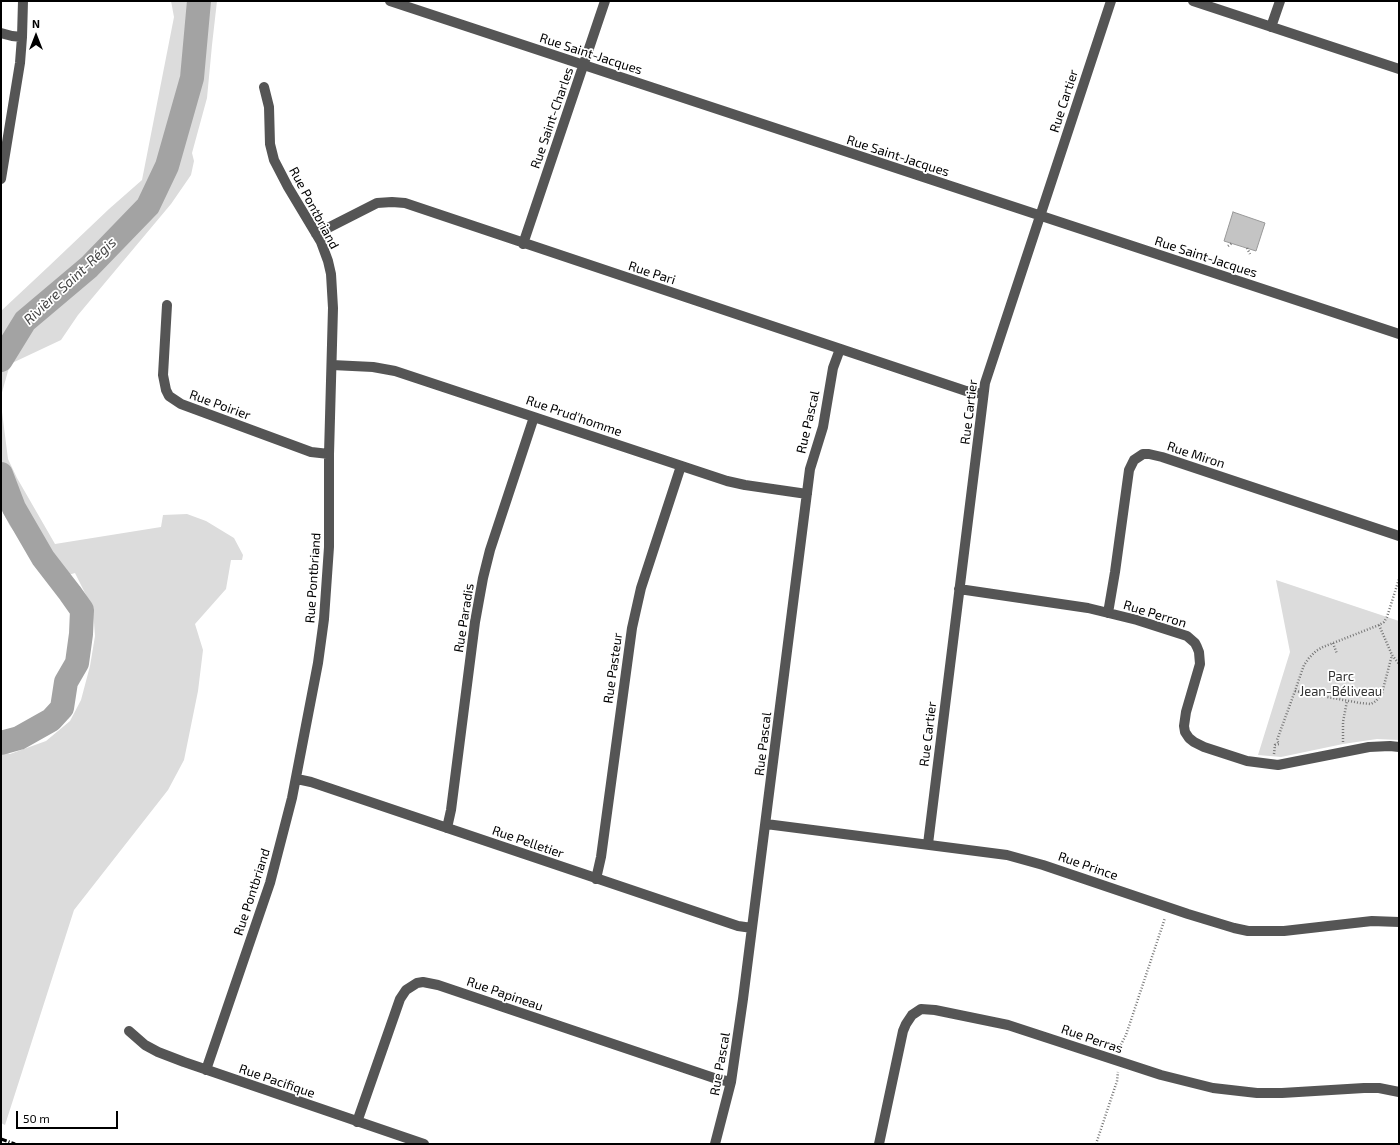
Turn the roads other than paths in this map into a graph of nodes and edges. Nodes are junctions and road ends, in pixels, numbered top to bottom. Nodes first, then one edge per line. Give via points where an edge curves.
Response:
1 (23, 1) edge
2 (390, 1) edge
3 (605, 1) edge
4 (1111, 1) edge
5 (1193, 1) edge
6 (1280, 1) edge
7 (1271, 27) junction
8 (1, 33) edge
9 (22, 37) junction
10 (584, 65) junction
11 (1399, 69) edge
12 (264, 87) dead end
13 (1, 179) edge
14 (1040, 216) junction
15 (316, 234) junction
16 (523, 244) junction
17 (168, 305) dead end
18 (1399, 334) edge
19 (840, 349) junction
20 (332, 365) junction
21 (983, 394) junction
22 (534, 417) junction
23 (330, 454) junction
24 (681, 466) junction
25 (807, 494) junction
26 (1399, 536) edge
27 (959, 590) junction
28 (1108, 613) junction
29 (1399, 747) edge
30 (297, 779) junction
31 (766, 824) junction
32 (447, 828) junction
33 (928, 844) junction
34 (596, 879) junction
35 (1399, 922) edge
36 (752, 928) junction
37 (129, 1031) dead end
38 (206, 1070) junction
39 (730, 1082) junction
40 (1399, 1092) edge
41 (357, 1122) junction
42 (424, 1144) edge
43 (715, 1144) edge
44 (879, 1144) edge

1 - 9 street
2 - 10 street, Rue Saint-Jacques
3 - 10 street, Rue Saint-Charles
4 - 14 street, Rue Cartier
5 - 7 street
6 - 7 street
7 - 11 street
8 - 9 street
9 - 13 street
10 - 14 street, Rue Saint-Jacques
10 - 16 street, Rue Saint-Charles
12 - 15 street, Rue Pontbriand via 269,106 270,144 274,160
14 - 18 street, Rue Saint-Jacques
14 - 21 street, Rue Cartier via 987,374
15 - 16 street, Rue Pari via 377,203 392,202 405,204
15 - 20 street, Rue Pontbriand via 325,251 332,279
16 - 19 street, Rue Pari
17 - 23 street, Rue Poirier via 163,375 169,396 181,404 311,452
19 - 21 street, Rue Pari via 966,391
19 - 25 street, Rue Pascal via 833,368 823,426 810,469
20 - 22 street, Rue Prud'homme via 395,371
20 - 23 street, Rue Pontbriand
21 - 27 street, Rue Cartier
22 - 24 street, Rue Prud'homme
22 - 32 street, Rue Paradis via 483,578 476,615 452,810
23 - 30 street, Rue Pontbriand via 329,547 323,626
24 - 25 street, Rue Prud'homme via 736,484
24 - 34 street, Rue Pasteur via 644,577 632,628 602,857
25 - 31 street, Rue Pascal
26 - 28 street, Rue Miron via 1162,457 1143,454 1134,460 1128,470
27 - 28 street, Rue Perron
27 - 33 street, Rue Cartier
28 - 29 street, Rue Perron via 1181,633 1195,643 1200,664 1184,726 1189,738 1199,745 1247,761 1274,765 1369,747
30 - 32 street, Rue Pelletier
30 - 38 street, Rue Pontbriand via 270,883
31 - 33 street, Rue Prince
31 - 36 street, Rue Pascal
32 - 34 street, Rue Pelletier
33 - 35 street, Rue Prince via 988,851 1024,859 1234,928 1284,931 1372,921
34 - 36 street, Rue Pelletier via 738,926
36 - 39 street, Rue Pascal
37 - 38 street, Rue Pacifique via 158,1052
38 - 41 street, Rue Pacifique
39 - 41 street, Rue Papineau via 423,982 406,990 400,999
39 - 43 street, Rue Pascal
40 - 44 street, Rue Perras via 1364,1088 1257,1093 1213,1088 1161,1075 998,1022 922,1009 912,1015 903,1031
41 - 42 street, Rue Pacifique

